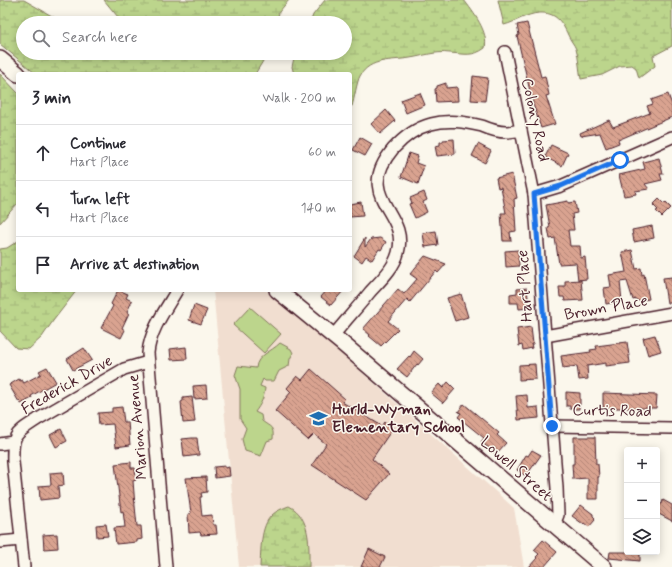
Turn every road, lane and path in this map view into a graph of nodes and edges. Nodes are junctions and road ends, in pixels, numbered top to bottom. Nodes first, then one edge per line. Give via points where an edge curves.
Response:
1 (505, 52) dead end
2 (0, 59) edge
3 (16, 72) edge
4 (521, 130) junction
5 (672, 137) edge
6 (534, 194) junction
7 (175, 292) edge
8 (279, 292) edge
9 (672, 313) edge
10 (333, 336) junction
11 (545, 336) junction
12 (148, 362) junction
13 (552, 426) junction
14 (672, 428) edge
15 (13, 442) junction
16 (0, 444) edge
17 (554, 525) junction
18 (21, 540) junction
19 (0, 542) edge
20 (24, 567) edge
21 (166, 567) edge
22 (604, 567) edge

1 - 4 street, Colony Road
2 - 3 street
4 - 6 street, Colony Road
4 - 10 street via 504,132 465,123 438,122 414,131 396,147 382,164 378,184 381,199 399,232 398,254 386,274
5 - 6 street via 561,186
6 - 11 street, Hart Place
7 - 12 street, Marion Avenue via 152,336
8 - 10 street, Lowell Street
9 - 11 street, Brown Place
10 - 17 street, Lowell Street
11 - 13 street, Hart Place
12 - 15 street, Frederick Drive via 124,369 38,419 17,434
12 - 21 street, Marion Avenue
13 - 14 street, Curtis Road
13 - 17 street, Hart Place via 558,511
15 - 16 street
15 - 18 street
17 - 22 street, Lowell Street
18 - 19 street
18 - 20 street

